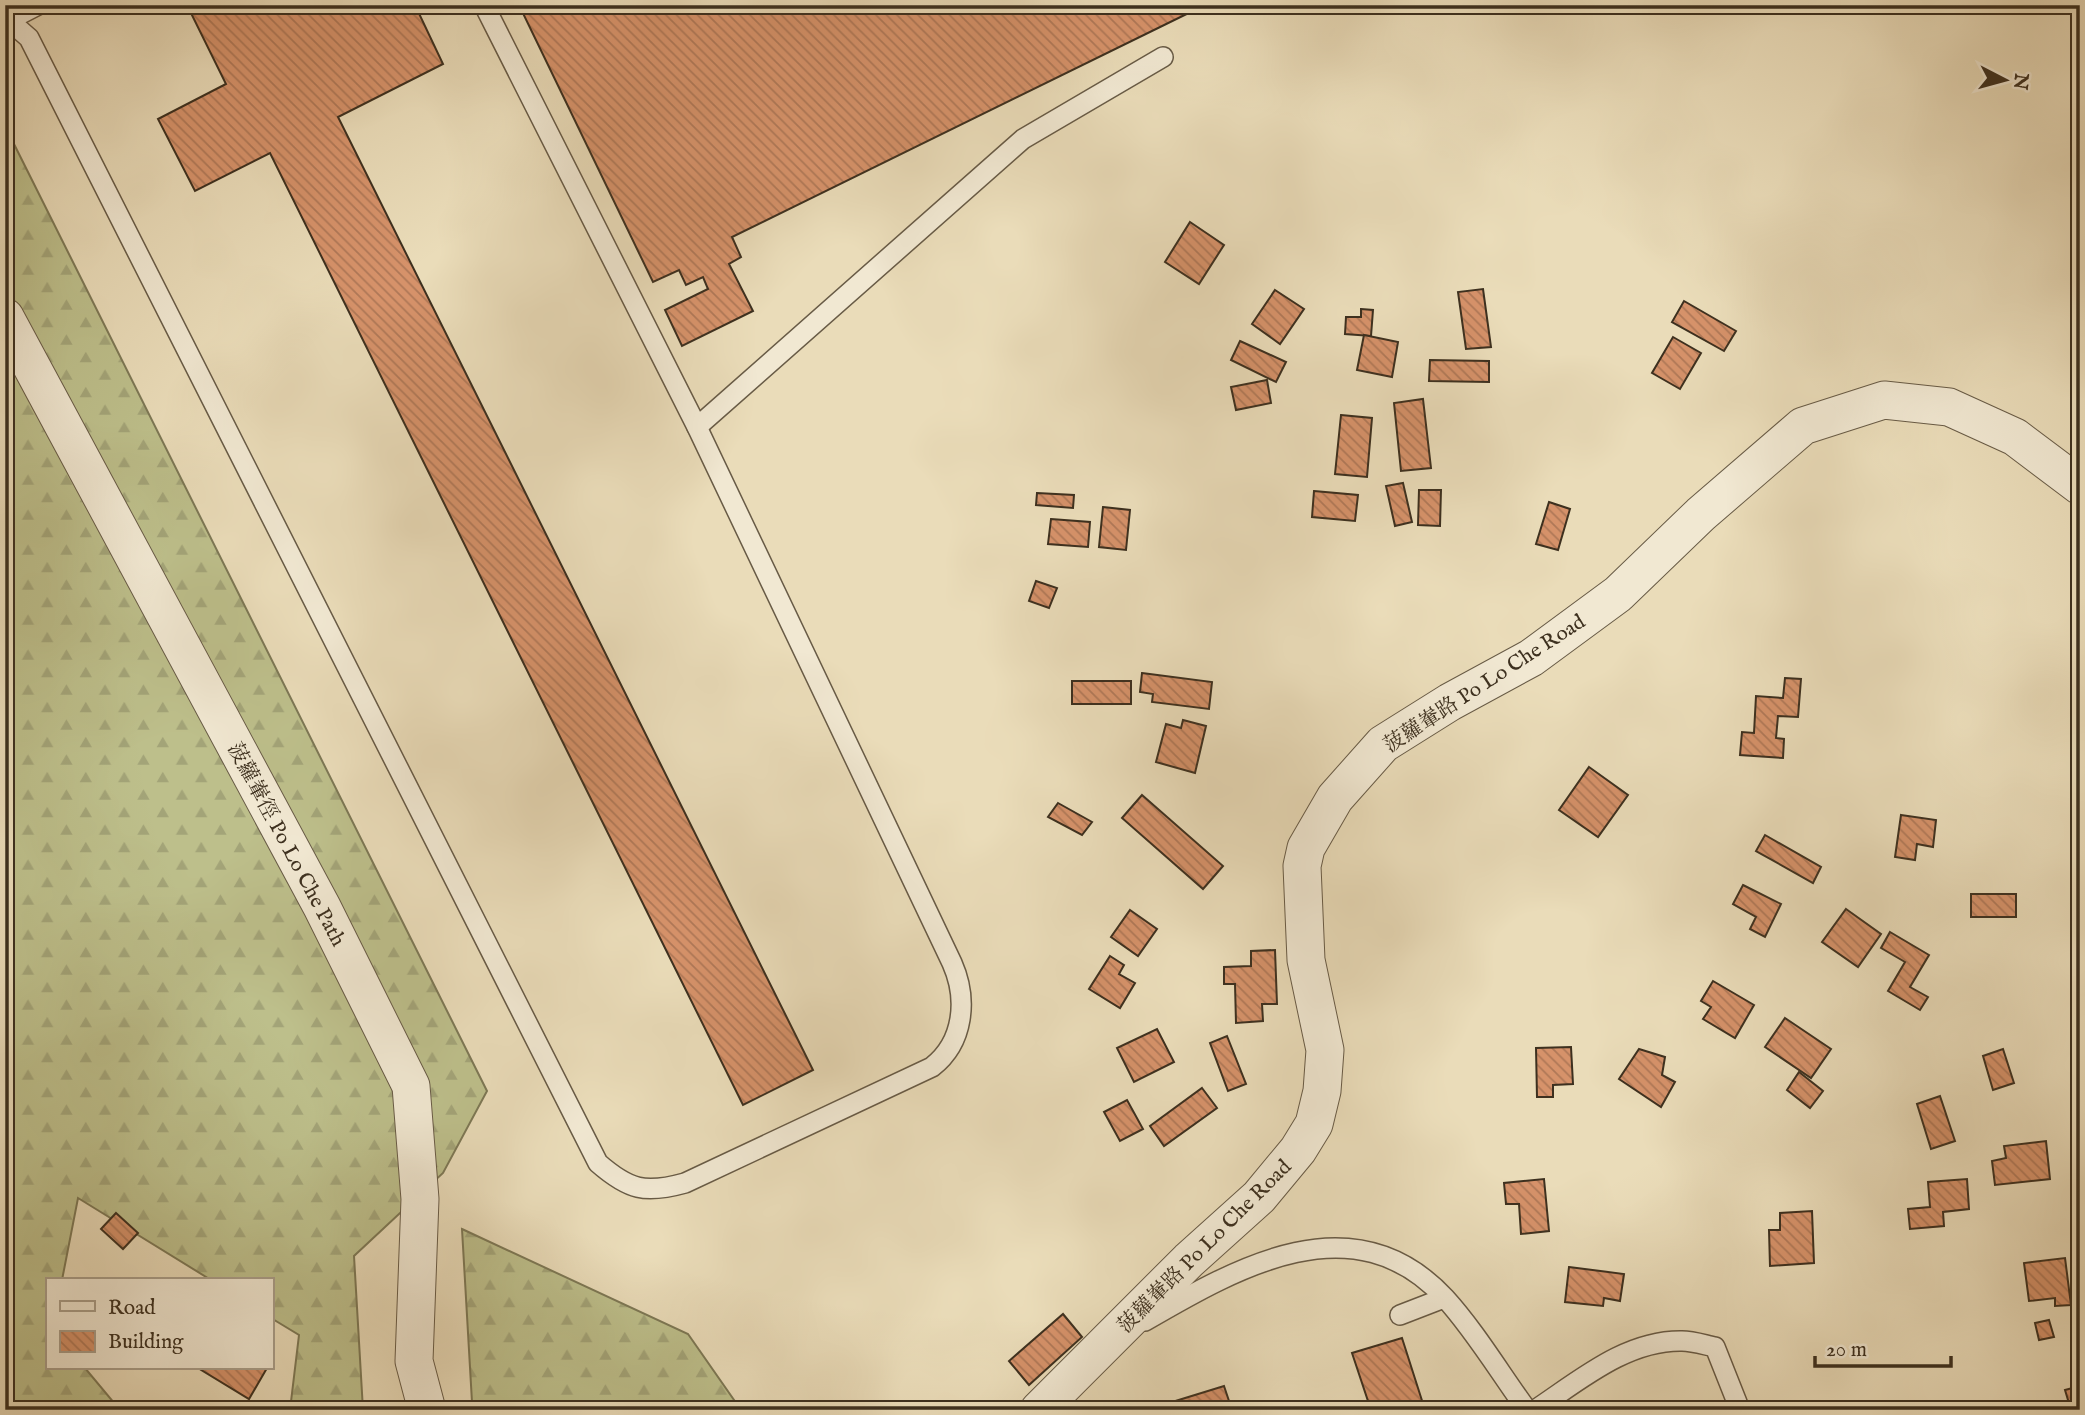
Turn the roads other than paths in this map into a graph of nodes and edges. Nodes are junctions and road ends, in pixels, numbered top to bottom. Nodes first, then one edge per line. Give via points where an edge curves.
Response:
1 (38, 5) edge
2 (484, 5) edge
3 (7, 19) edge
4 (1163, 57) dead end
5 (5, 317) edge
6 (697, 427) junction
7 (2080, 486) edge
8 (1444, 1298) junction
9 (1400, 1315) dead end
10 (1107, 1343) junction
11 (427, 1410) edge
12 (1039, 1410) edge
13 (1527, 1410) edge
14 (1535, 1410) edge
15 (1740, 1410) edge

1 - 3 lane
2 - 6 lane
3 - 6 lane via 29,38 598,1163 637,1189 685,1183 932,1067 954,1042 962,1005 953,964
4 - 6 lane via 1023,139
5 - 11 street, 菠蘿輋徑 Po Lo Che Path via 322,907 411,1086 420,1199 414,1361
7 - 10 street, 菠蘿輋路 Po Lo Che Road via 2015,437 1949,407 1884,400 1803,426 1700,514 1618,594 1531,658 1383,744 1335,798 1306,848 1302,866 1306,960 1325,1050 1314,1124 1259,1197 1189,1259
8 - 9 lane
8 - 10 lane via 1400,1264 1368,1249 1326,1247 1261,1261 1194,1292
8 - 13 lane
10 - 12 street, 菠蘿輋路 Po Lo Che Road
14 - 15 lane via 1605,1364 1653,1344 1683,1341 1715,1347

